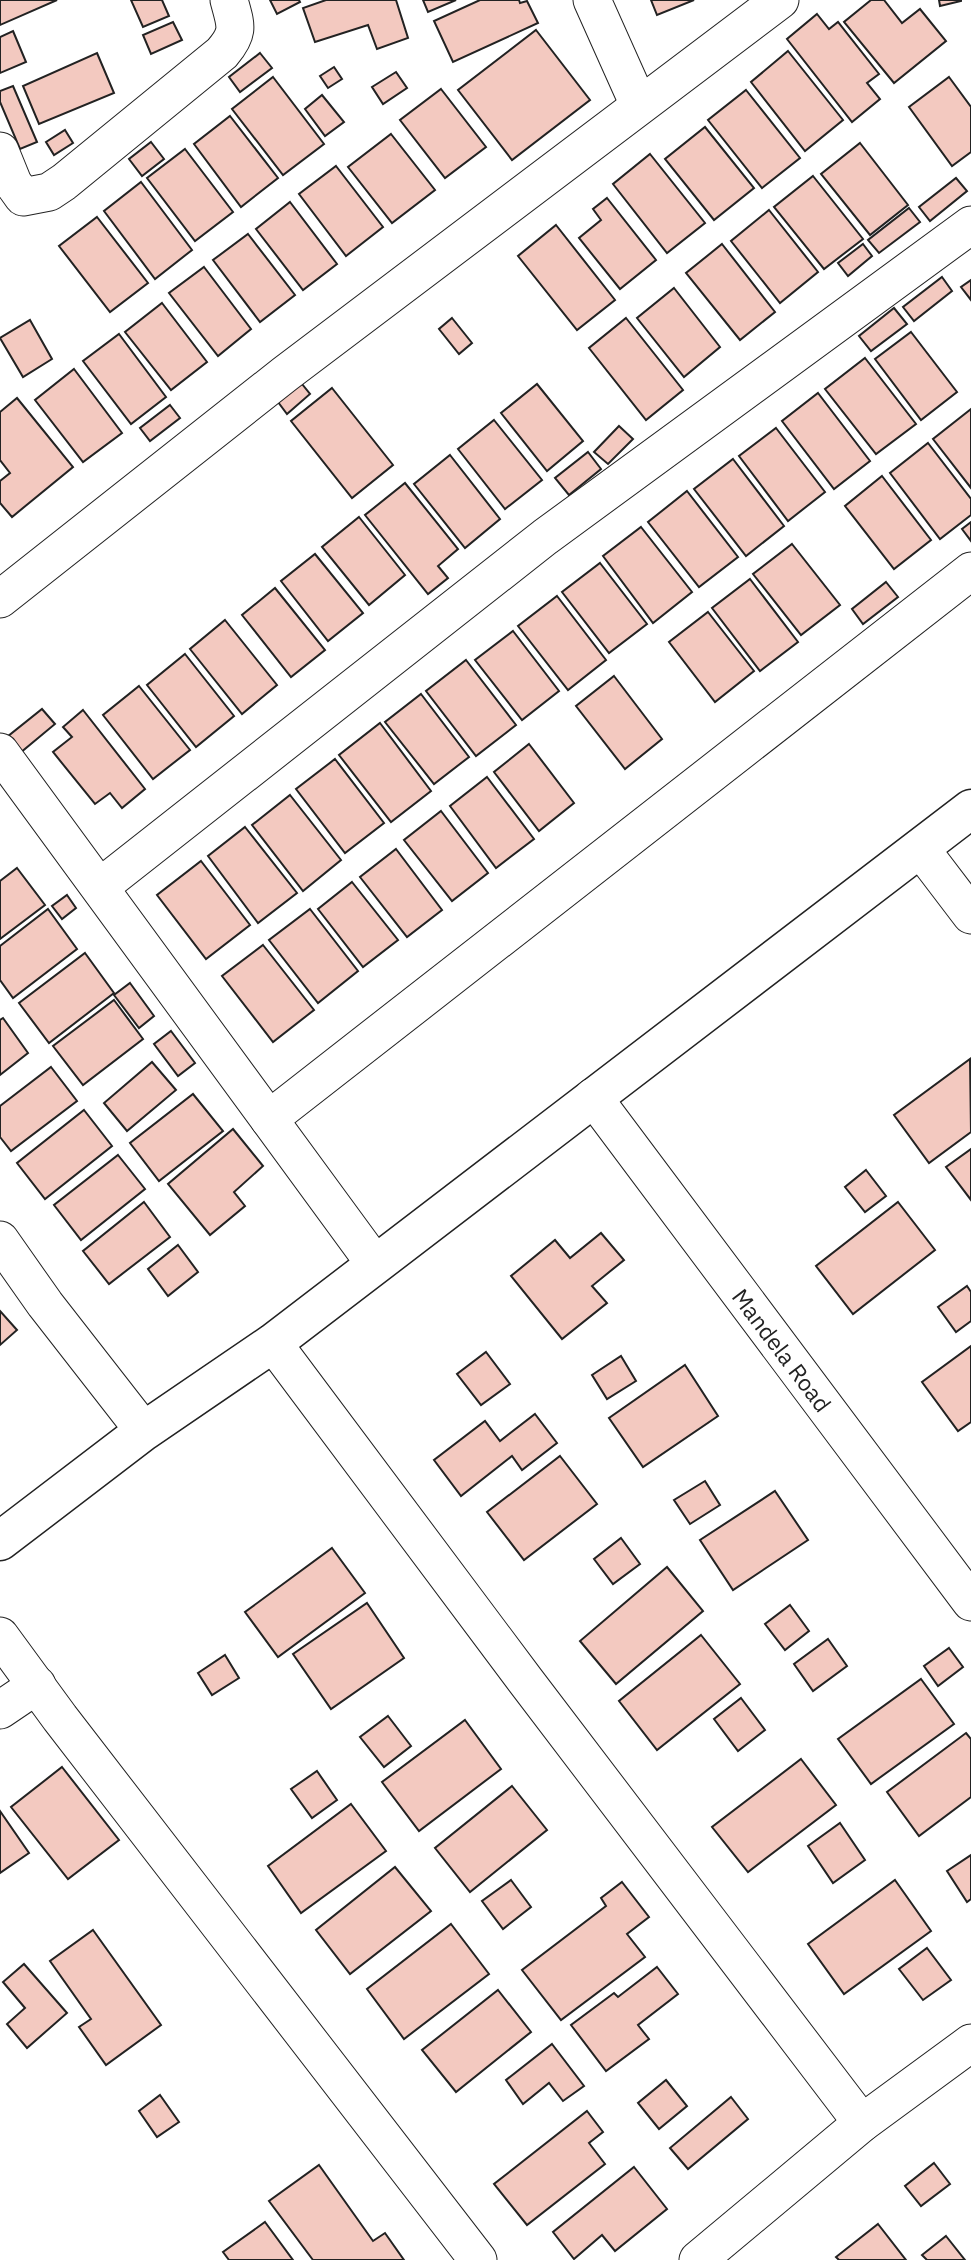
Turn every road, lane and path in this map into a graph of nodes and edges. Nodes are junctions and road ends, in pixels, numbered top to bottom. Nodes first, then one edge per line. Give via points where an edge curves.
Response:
1 (229, 0) edge
2 (592, 0) edge
3 (780, 0) edge
4 (639, 105) junction
5 (0, 151) edge
6 (971, 225) edge
7 (971, 571) edge
8 (0, 599) edge
9 (1, 755) edge
10 (971, 809) edge
11 (920, 848) junction
12 (100, 887) junction
13 (971, 915) edge
14 (593, 1097) junction
15 (269, 1119) junction
16 (0, 1240) edge
17 (375, 1264) junction
18 (273, 1343) junction
19 (144, 1431) junction
20 (0, 1541) edge
21 (971, 1602) edge
22 (0, 1636) edge
23 (37, 1685) junction
24 (0, 1710) edge
25 (971, 2043) edge
26 (862, 2123) junction
27 (478, 2260) edge
28 (698, 2260) edge

1 - 5 street via 235,29 222,53 64,183 49,192 23,197
2 - 4 street
3 - 4 street
4 - 8 street via 285,374
6 - 12 street via 545,537
7 - 15 street
9 - 12 street
10 - 11 street
11 - 13 street
11 - 14 street
12 - 15 street
14 - 17 street
14 - 21 street, Mandela Road
15 - 17 street
16 - 19 street
17 - 18 street
18 - 19 street
18 - 26 street
19 - 20 street
22 - 23 street
23 - 24 street
23 - 27 street
25 - 26 street
26 - 28 street

